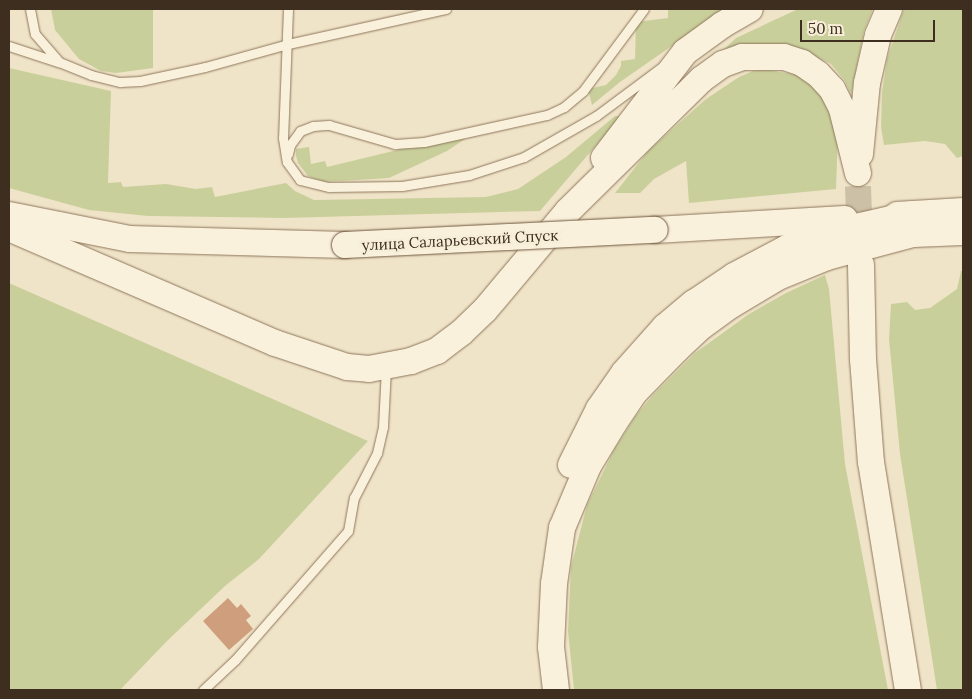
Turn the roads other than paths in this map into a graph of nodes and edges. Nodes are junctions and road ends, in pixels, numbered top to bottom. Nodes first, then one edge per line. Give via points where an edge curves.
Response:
1 (30, 9) edge
2 (288, 9) edge
3 (446, 9) edge
4 (644, 9) edge
5 (750, 9) edge
6 (889, 9) edge
7 (288, 44) junction
8 (9, 46) edge
9 (685, 52) junction
10 (60, 62) junction
11 (287, 162) junction
12 (568, 210) junction
13 (963, 211) edge
14 (9, 215) edge
15 (913, 224) junction
16 (9, 228) edge
17 (963, 232) edge
18 (861, 266) tunnel mouth
19 (386, 367) junction
20 (907, 688) edge
21 (203, 690) edge
22 (540, 690) edge
23 (556, 690) edge

1 - 10 lane via 35,34
2 - 7 lane
3 - 7 lane
4 - 11 lane via 583,91 564,107 547,115 424,142 395,144 329,125 313,126 300,131 290,144
5 - 9 street
6 - 12 street via 878,35 866,83 858,179 842,109 832,89 818,74 802,63 784,57 742,57 724,64 702,79
7 - 10 lane via 205,67 120,82 91,75
7 - 11 lane via 283,138
8 - 10 lane
9 - 11 lane via 566,134 524,157 469,175 402,186 329,187 300,180
9 - 12 street via 611,147
12 - 19 street via 485,310 461,333 437,351
13 - 15 street
14 - 15 street, улица Саларьевский Спуск, bridge via 130,239 345,245 655,230
15 - 17 street
15 - 22 street via 818,237 752,266 714,288 680,314 624,373 599,409 561,487 550,519 536,606
15 - 23 street via 778,277 731,305 702,326 636,392 588,466 562,528 554,584 551,647
16 - 19 street via 276,343 347,367
18 - 20 street via 863,359 871,462
19 - 21 lane via 383,427 376,453 354,498 348,531 235,660

